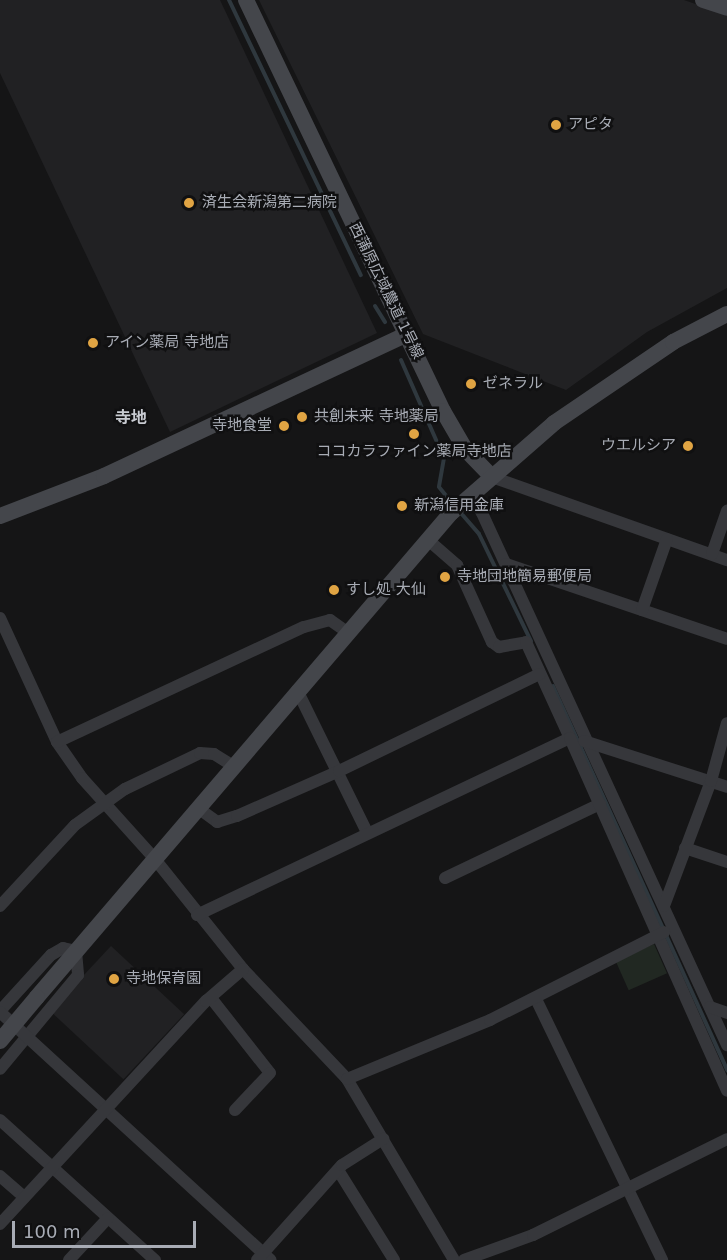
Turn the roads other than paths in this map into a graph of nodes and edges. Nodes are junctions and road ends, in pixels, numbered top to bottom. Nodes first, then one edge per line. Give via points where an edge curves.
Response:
1 (246, 0) edge
2 (703, 0) edge
3 (727, 8) edge
4 (727, 314) edge
5 (407, 334) junction
6 (492, 477) junction
7 (470, 495) junction
8 (727, 511) edge
9 (0, 516) edge
10 (427, 539) junction
11 (667, 539) junction
12 (712, 554) junction
13 (727, 560) edge
14 (506, 564) junction
15 (642, 610) junction
16 (0, 618) edge
17 (347, 632) junction
18 (727, 639) edge
19 (540, 674) junction
20 (297, 690) junction
21 (727, 723) edge
22 (570, 738) junction
23 (584, 741) junction
24 (57, 742) junction
25 (233, 766) junction
26 (339, 771) junction
27 (711, 781) junction
28 (727, 787) edge
29 (104, 802) junction
30 (600, 804) junction
31 (198, 808) junction
32 (367, 832) junction
33 (685, 848) junction
34 (154, 858) junction
35 (727, 862) edge
36 (444, 878) dead end
37 (0, 906) edge
38 (664, 906) junction
39 (197, 915) junction
40 (673, 926) junction
41 (658, 936) junction
42 (76, 951) junction
43 (243, 969) junction
44 (211, 998) junction
45 (536, 999) junction
46 (710, 1007) junction
47 (0, 1011) edge
48 (727, 1013) edge
49 (27, 1036) junction
50 (0, 1041) edge
51 (727, 1045) edge
52 (0, 1069) edge
53 (347, 1079) junction
54 (727, 1091) edge
55 (108, 1108) junction
56 (235, 1110) dead end
57 (0, 1120) edge
58 (383, 1139) junction
59 (727, 1139) edge
60 (53, 1168) junction
61 (338, 1170) junction
62 (0, 1176) edge
63 (627, 1188) junction
64 (24, 1197) junction
65 (108, 1218) junction
66 (0, 1224) edge
67 (264, 1258) edge
68 (69, 1260) edge
69 (156, 1260) edge
70 (394, 1260) edge
71 (454, 1260) edge
72 (464, 1260) edge
73 (662, 1260) edge

1 - 5 street, 西蒲原広域農道 1号線
2 - 3 street
4 - 6 street via 613,380 554,423
5 - 6 street, 西蒲原広域農道 1号線 via 456,434
5 - 9 street via 104,476
6 - 7 street
6 - 11 street
7 - 10 street
7 - 14 street
8 - 12 street
10 - 17 street
10 - 19 street via 458,565 492,642 499,647 526,642
11 - 12 street
11 - 15 street
12 - 13 street
14 - 15 street
14 - 23 street
15 - 18 street
16 - 24 street
17 - 20 street
17 - 24 street via 330,620 304,627
19 - 22 street
19 - 26 street
20 - 25 street
20 - 26 street
21 - 27 street
22 - 30 street
22 - 32 street via 526,762
23 - 27 street
23 - 38 street
24 - 29 street
25 - 29 street via 214,754 200,753
25 - 31 street
26 - 31 street via 217,822
26 - 32 street
27 - 28 street
27 - 33 street
29 - 34 street
29 - 37 street via 75,825
30 - 36 street
30 - 41 street
31 - 34 street
32 - 39 street
33 - 35 street
33 - 38 street
34 - 39 street
34 - 42 street
38 - 40 street
39 - 43 street
40 - 41 street
40 - 46 street
41 - 45 street
41 - 54 street
42 - 47 street via 63,948 51,954
42 - 49 street via 78,975
42 - 50 street, bridge
43 - 44 street
43 - 53 street
44 - 55 street
44 - 56 street via 270,1073
45 - 53 street
45 - 63 street
46 - 48 street
46 - 51 street
47 - 49 street
49 - 52 street
49 - 55 street
53 - 58 street
55 - 60 street
55 - 67 street
57 - 60 street
58 - 61 street
58 - 71 street
59 - 63 street
60 - 64 street
60 - 65 street
61 - 67 street
61 - 70 street
62 - 64 street
63 - 72 street via 533,1235
63 - 73 street
64 - 66 street
65 - 68 street
65 - 69 street

